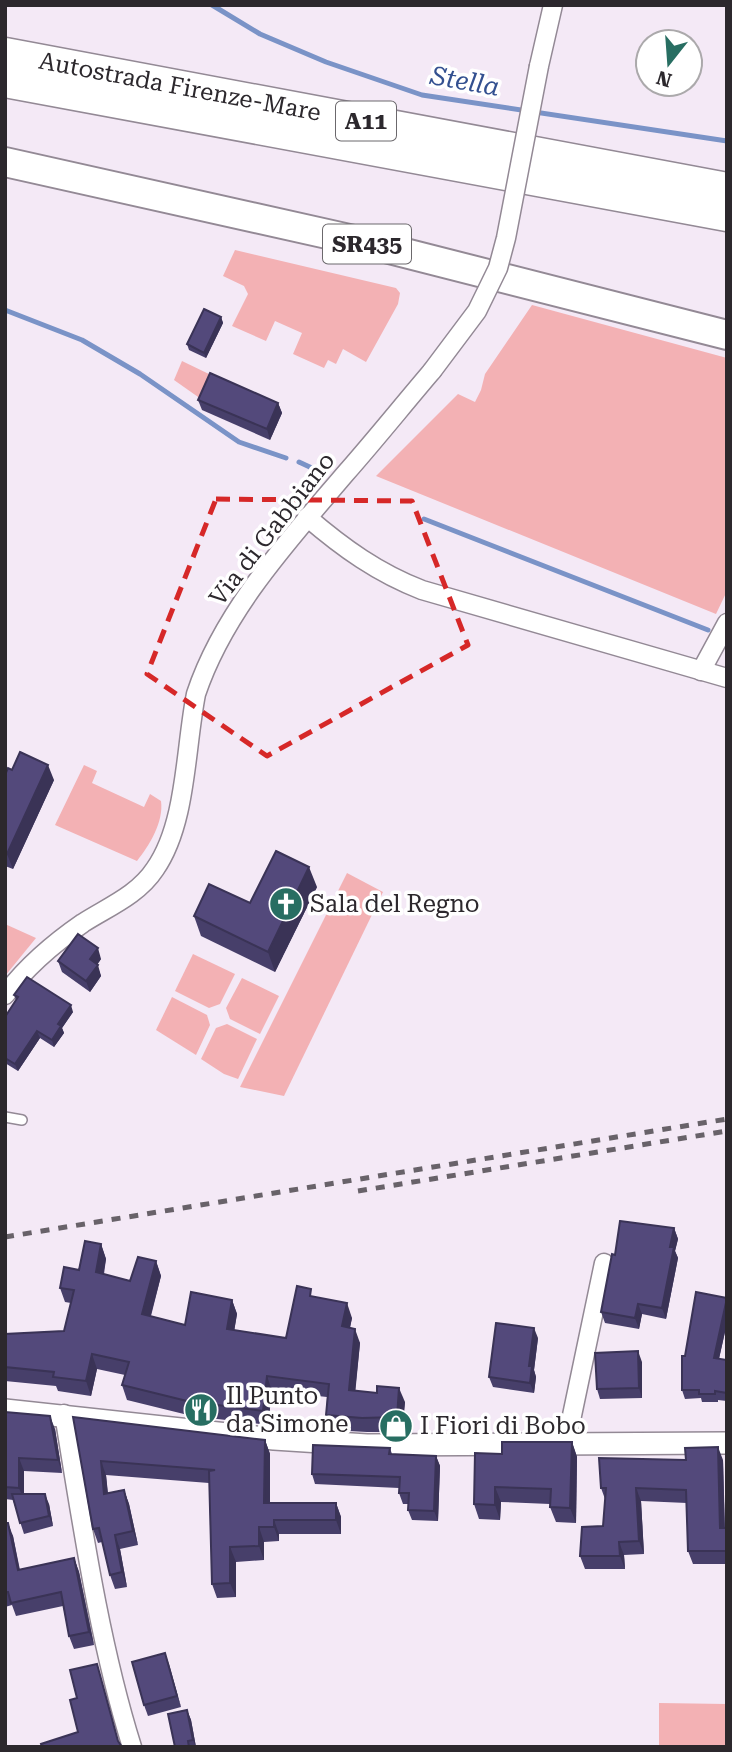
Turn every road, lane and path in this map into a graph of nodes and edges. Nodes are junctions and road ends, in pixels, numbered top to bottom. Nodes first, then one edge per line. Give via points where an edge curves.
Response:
1 (553, 5) edge
2 (5, 54) edge
3 (5, 81) edge
4 (5, 162) edge
5 (727, 189) edge
6 (727, 215) edge
7 (727, 335) edge
8 (307, 517) junction
9 (727, 623) edge
10 (701, 671) junction
11 (727, 678) edge
12 (5, 995) edge
13 (5, 1117) edge
14 (22, 1120) dead end
15 (604, 1264) dead end
16 (5, 1409) edge
17 (64, 1414) junction
18 (727, 1443) edge
19 (566, 1444) junction
20 (132, 1747) edge

1 - 8 street, Via di Gabbiano, bridge via 498,268 477,311 432,371
2 - 5 highway, Autostrada Firenze-Mare / A11
3 - 6 highway, Autostrada Firenze-Mare / A11
4 - 7 main road, SR435 via 354,240
8 - 10 street via 355,557 410,586
8 - 12 street, Via di Gabbiano via 233,617 202,676 178,812 156,868 133,892 60,940
9 - 10 street
10 - 11 street
13 - 14 lane
15 - 19 street
16 - 17 street
17 - 19 street via 286,1440 398,1446
17 - 20 street via 114,1680
18 - 19 street

